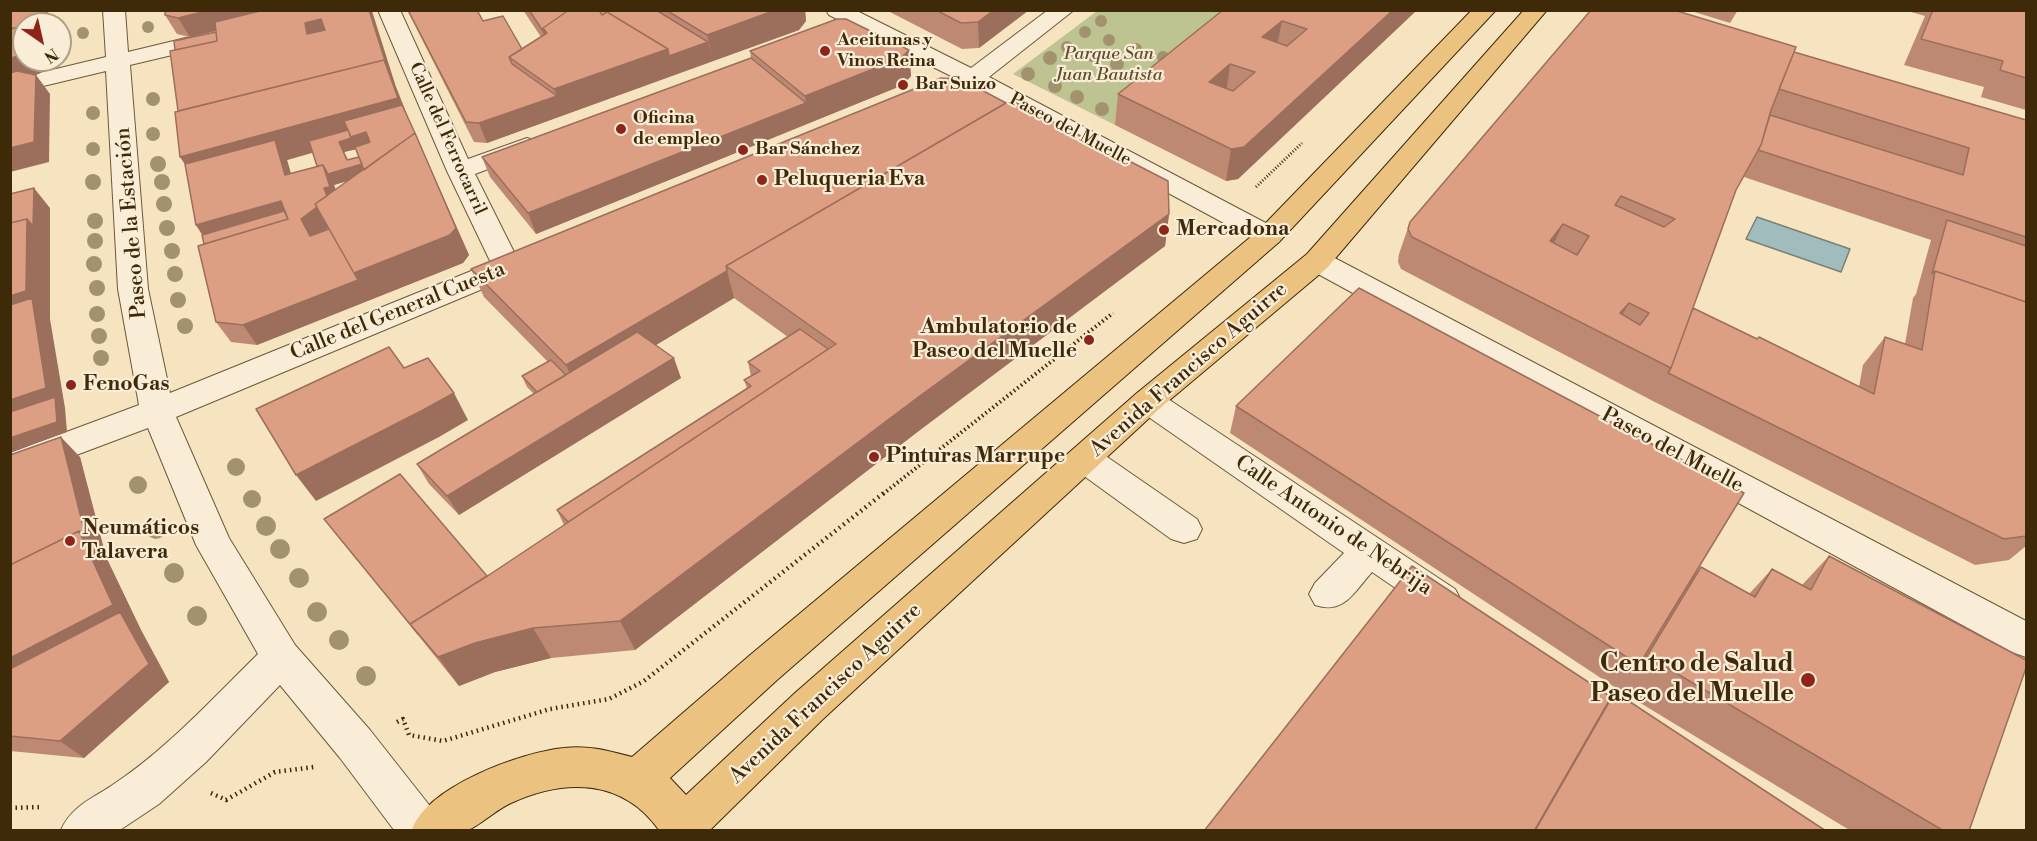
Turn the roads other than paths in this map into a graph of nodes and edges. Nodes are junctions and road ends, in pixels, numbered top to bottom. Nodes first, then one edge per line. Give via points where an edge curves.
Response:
1 (114, 10) edge
2 (389, 10) edge
3 (837, 10) edge
4 (1063, 10) edge
5 (1485, 10) edge
6 (1536, 10) edge
7 (860, 22) junction
8 (236, 33) edge
9 (827, 34) edge
10 (119, 61) junction
11 (973, 78) junction
12 (10, 87) edge
13 (895, 110) edge
14 (549, 138) edge
15 (460, 171) junction
16 (1269, 236) junction
17 (540, 254) edge
18 (1317, 261) junction
19 (507, 267) junction
20 (1148, 401) junction
21 (157, 411) junction
22 (1085, 459) junction
23 (10, 467) edge
24 (1184, 529) dead end
25 (1368, 551) junction
26 (1328, 594) dead end
27 (1466, 616) edge
28 (2026, 640) edge
29 (281, 657) junction
30 (636, 781) junction
31 (684, 829) edge
32 (83, 831) edge
33 (421, 831) edge
34 (434, 831) edge

1 - 10 street, Paseo de la Estación
2 - 15 street, Calle del Ferrocarril
3 - 7 street, Paseo del Muelle
4 - 11 street
5 - 16 main road
6 - 18 main road, Avenida Francisco Aguirre
7 - 9 street
7 - 11 street, Paseo del Muelle
8 - 10 street
10 - 12 street
10 - 21 street, Paseo de la Estación via 133,289
11 - 13 street
11 - 16 street, Paseo del Muelle
14 - 15 street
15 - 19 street, Calle del Ferrocarril
16 - 30 main road
17 - 19 street, Calle del General Cuesta
18 - 20 main road, Avenida Francisco Aguirre
18 - 28 street, Paseo del Muelle
19 - 21 street, Calle del General Cuesta
20 - 22 main road, Avenida Francisco Aguirre
20 - 25 street, Calle Antonio de Nebrija
21 - 23 street, Calle del General Cuesta
21 - 29 street, Paseo de la Estación via 214,545
22 - 24 street
22 - 31 main road, Avenida Francisco Aguirre via 809,706
25 - 26 street
25 - 27 street, Calle Antonio de Nebrija
29 - 32 street via 191,748 144,789
29 - 33 street, Paseo de la Estación via 355,744
30 - 31 main road, Avenida Francisco Aguirre via 666,803
30 - 34 main road, Avenida Francisco Aguirre via 593,768 532,773 482,794

